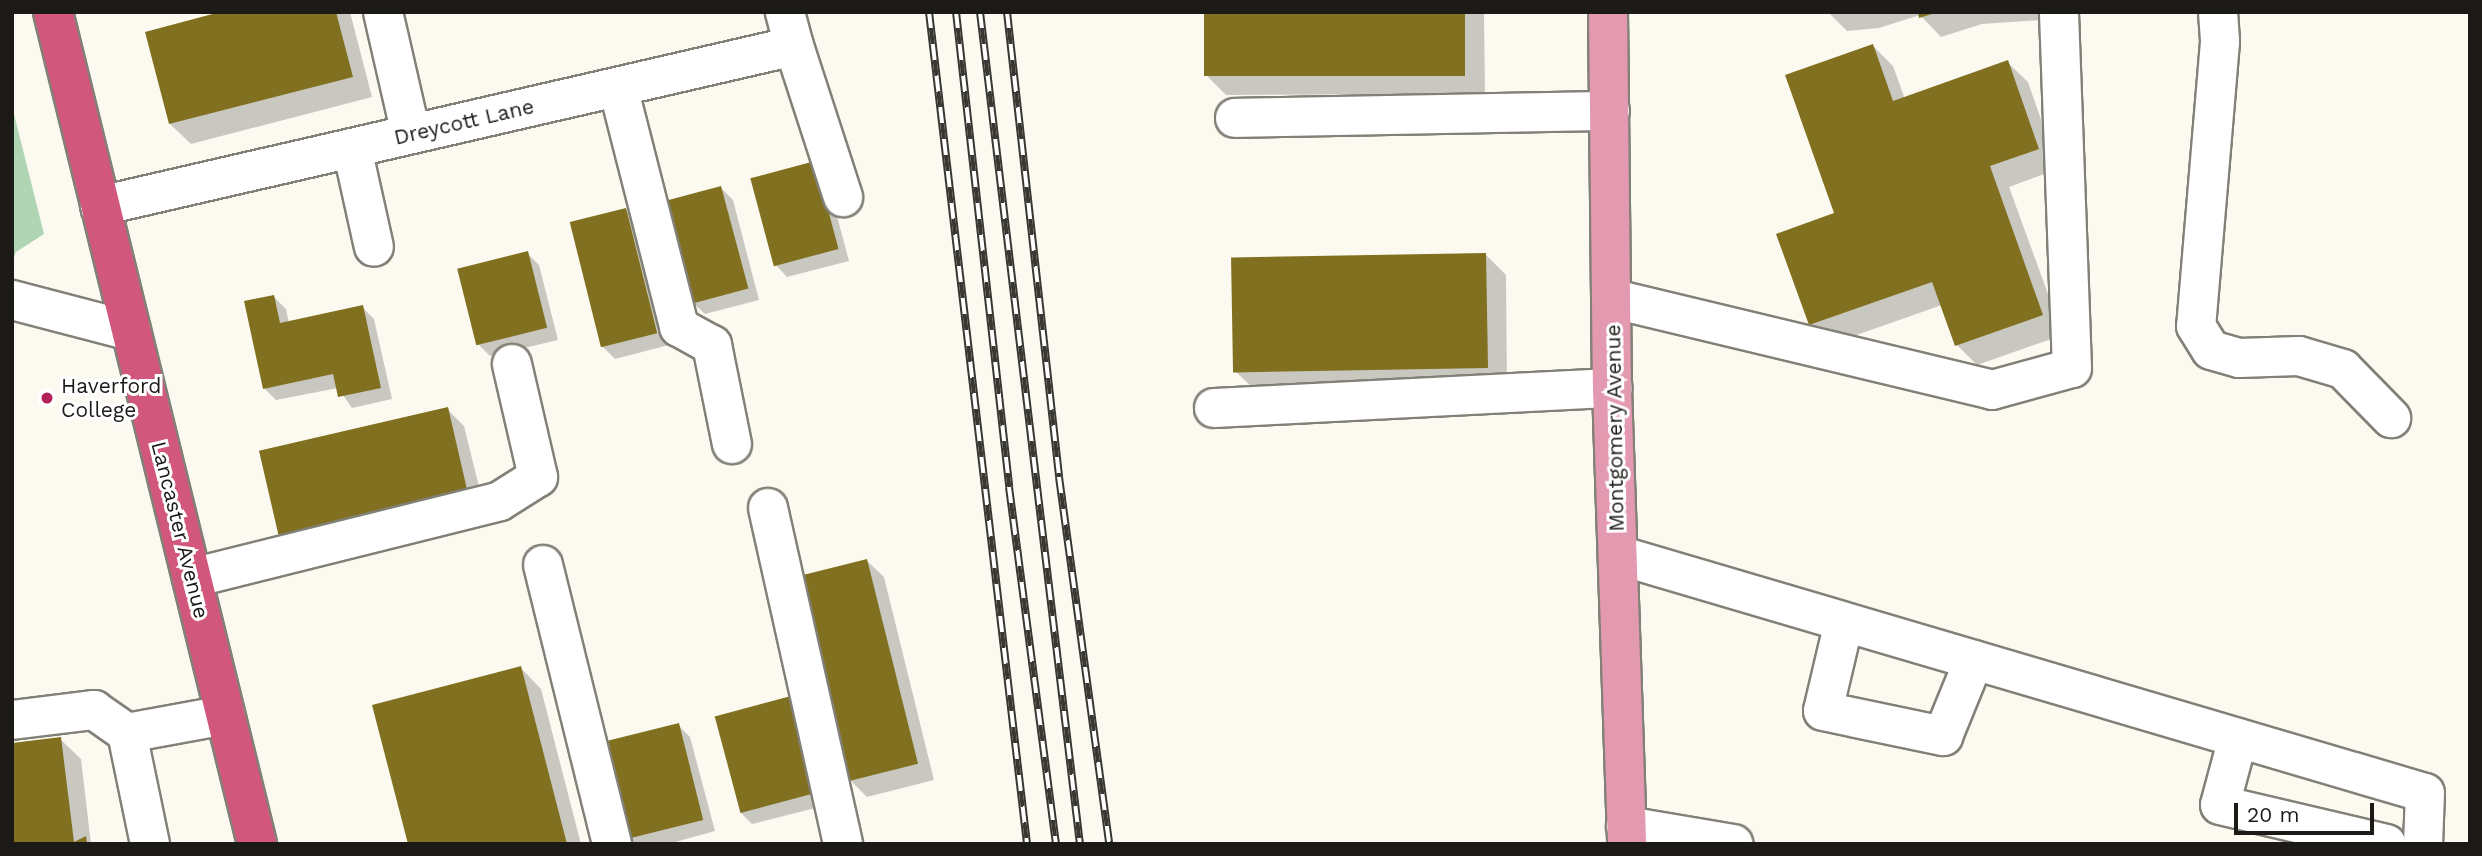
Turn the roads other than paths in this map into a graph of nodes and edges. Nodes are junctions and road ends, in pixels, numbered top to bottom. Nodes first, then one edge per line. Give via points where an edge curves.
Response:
1 (53, 12) edge
2 (383, 12) edge
3 (1608, 12) edge
4 (2059, 12) edge
5 (2218, 12) edge
6 (790, 29) edge
7 (618, 87) junction
8 (1610, 111) junction
9 (1235, 118) dead end
10 (411, 134) junction
11 (352, 148) junction
12 (843, 197) dead end
13 (100, 206) junction
14 (374, 247) dead end
15 (1614, 299) junction
16 (12, 300) edge
17 (131, 331) junction
18 (512, 364) dead end
19 (1612, 388) junction
20 (1214, 408) dead end
21 (2390, 418) dead end
22 (732, 444) dead end
23 (768, 508) dead end
24 (1618, 555) junction
25 (544, 565) dead end
26 (192, 578) junction
27 (1844, 622) junction
28 (1974, 660) junction
29 (225, 715) junction
30 (12, 720) edge
31 (127, 733) junction
32 (2238, 738) junction
33 (1627, 835) edge
34 (834, 841) edge
35 (150, 844) edge
36 (257, 844) edge
37 (612, 844) edge
38 (1733, 844) edge
39 (2386, 844) edge
40 (2423, 844) edge

1 - 13 highway, Lancaster Avenue
2 - 10 street
3 - 8 main road, Montgomery Avenue
4 - 15 street via 2071,368 1992,390
5 - 21 street via 2220,42 2196,326 2211,350 2239,358 2299,356 2343,369
6 - 7 street, Dreycott Lane
6 - 12 street
7 - 10 street, Dreycott Lane
7 - 22 street via 679,327 712,345
8 - 9 street
8 - 15 main road, Montgomery Avenue
10 - 11 street, Dreycott Lane
11 - 13 street, Dreycott Lane
11 - 14 street
13 - 17 highway, Lancaster Avenue
15 - 19 main road, Montgomery Avenue
16 - 17 street
17 - 26 highway, Lancaster Avenue
18 - 26 street via 538,477 500,501
19 - 20 street
19 - 24 main road, Montgomery Avenue
23 - 34 street
24 - 27 street
24 - 33 main road, Montgomery Avenue
25 - 37 street
26 - 29 highway, Lancaster Avenue
27 - 28 street
27 - 28 street via 1823,712 1943,736
28 - 32 street
29 - 31 street
29 - 36 highway, Lancaster Avenue
30 - 31 street via 94,710
31 - 35 street
32 - 39 street via 2220,805
32 - 40 street via 2425,793
33 - 38 street

